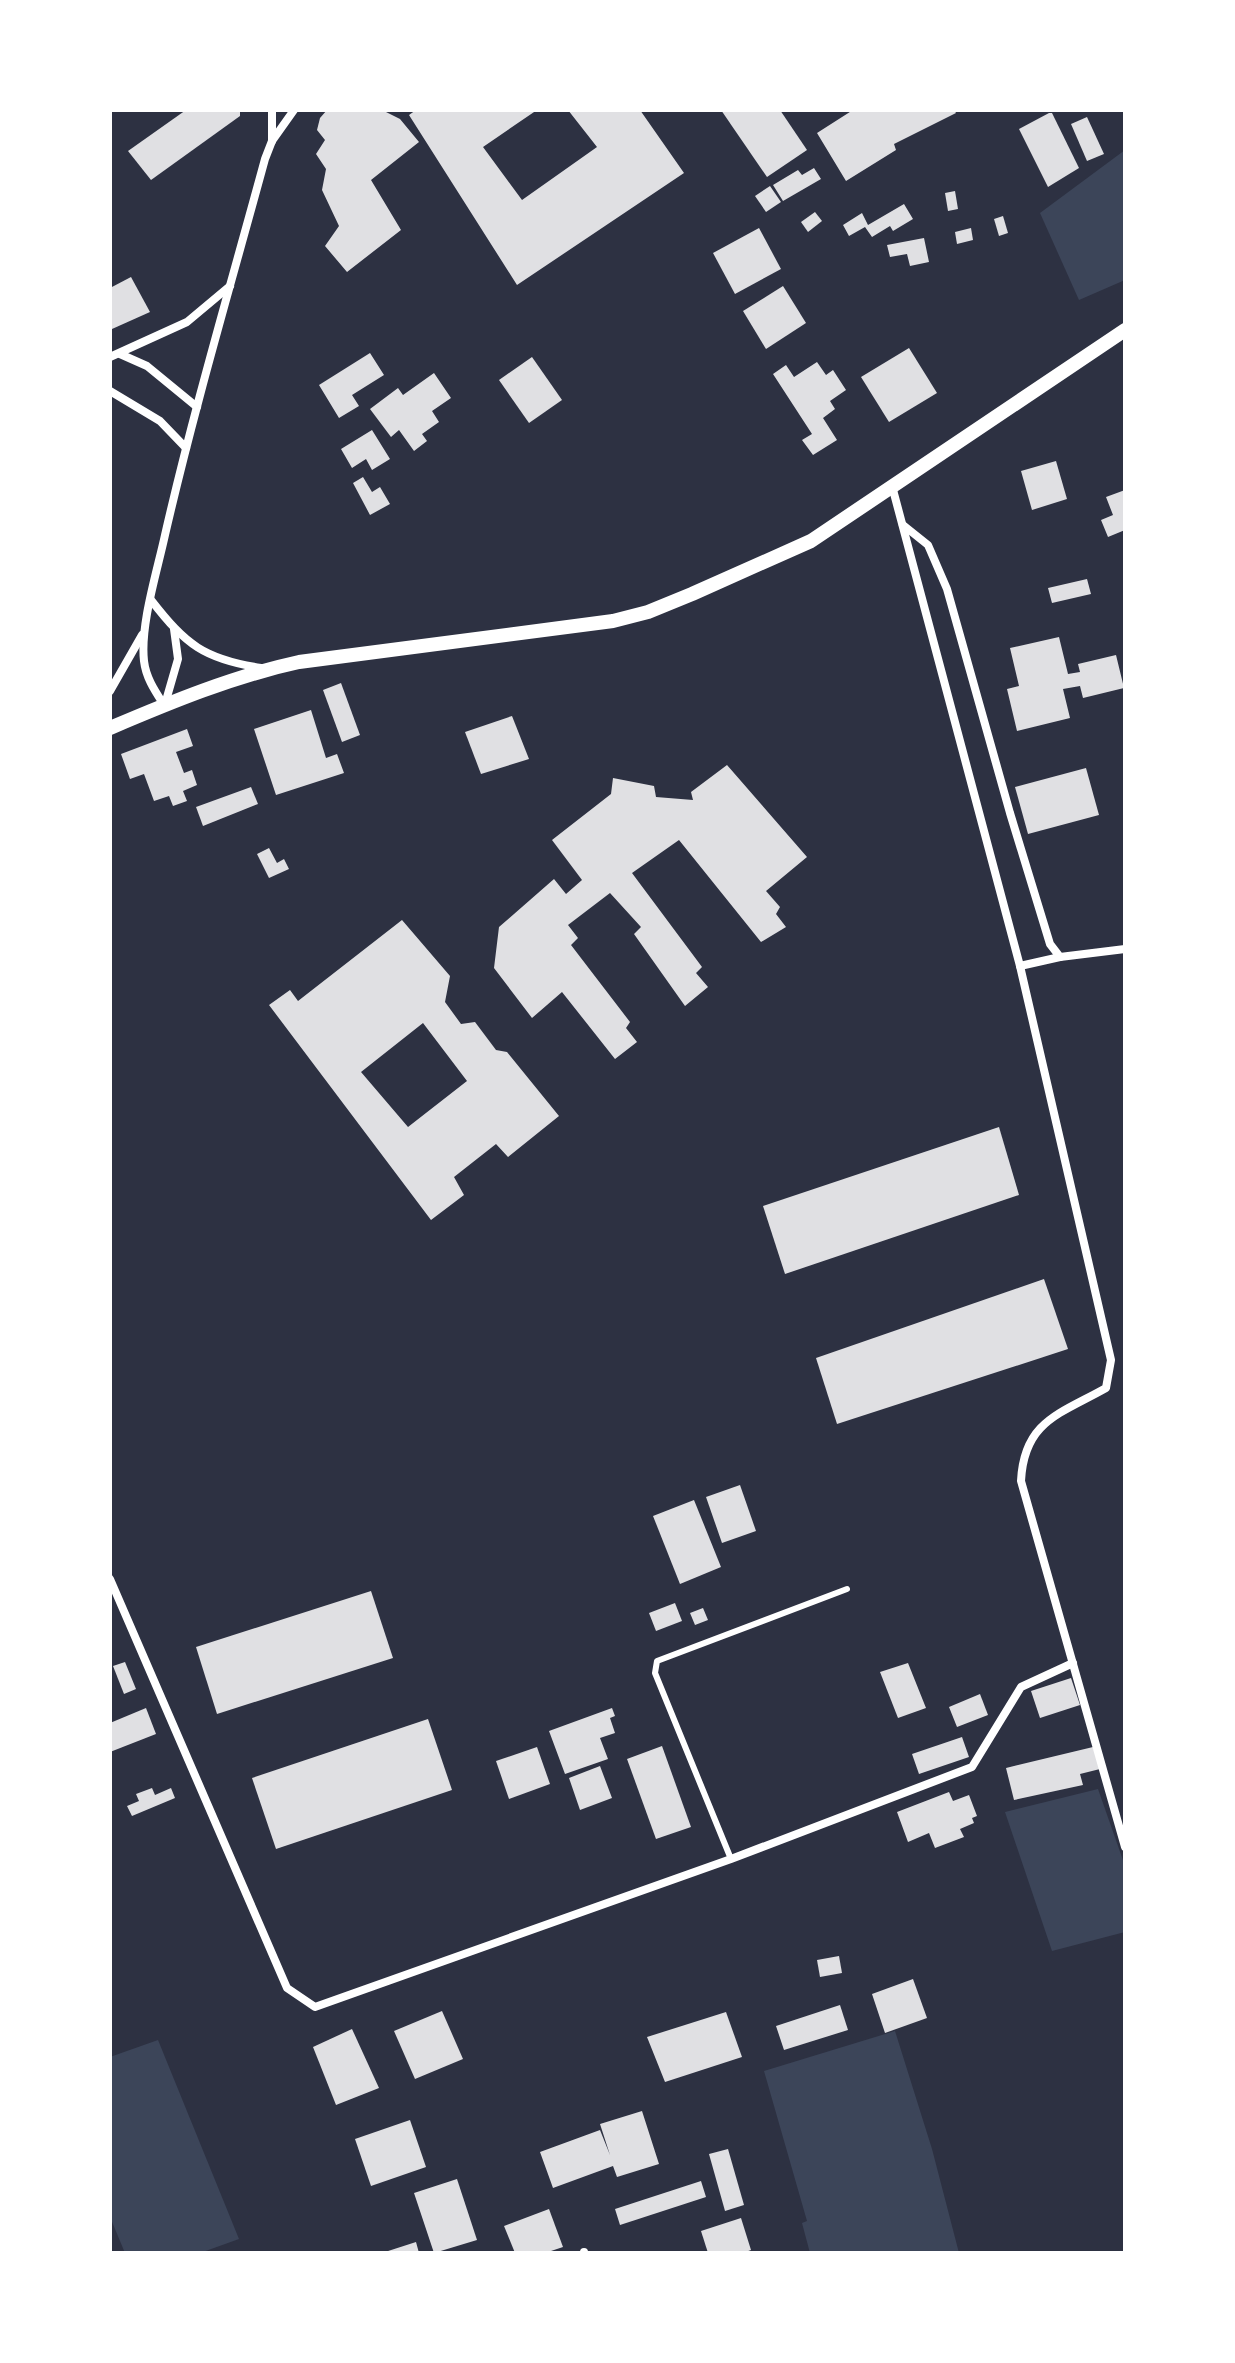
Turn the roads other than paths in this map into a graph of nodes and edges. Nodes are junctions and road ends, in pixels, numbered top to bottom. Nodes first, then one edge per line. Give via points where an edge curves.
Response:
1 (272, 110) edge
2 (294, 110) edge
3 (272, 141) junction
4 (230, 286) junction
5 (1125, 330) edge
6 (115, 355) edge
7 (110, 391) edge
8 (197, 407) junction
9 (186, 448) junction
10 (892, 486) junction
11 (902, 525) junction
12 (151, 600) junction
13 (174, 629) junction
14 (144, 630) junction
15 (266, 669) junction
16 (110, 691) edge
17 (164, 705) junction
18 (110, 728) edge
19 (1125, 949) edge
20 (1060, 957) junction
21 (1020, 966) junction
22 (110, 1579) edge
23 (847, 1589) dead end
24 (1073, 1663) junction
25 (1125, 1847) edge
26 (731, 1859) junction

1 - 3 street
2 - 3 street
3 - 4 street
4 - 6 street via 187,322
4 - 8 street
5 - 10 street
6 - 8 street via 147,366
7 - 9 street via 160,421
8 - 9 street
9 - 12 street
10 - 11 street
10 - 15 street via 811,541 648,612
11 - 20 street via 928,545 947,589 1042,923
11 - 21 street
12 - 13 street
12 - 14 street
13 - 15 street via 225,662
13 - 17 street via 178,659
14 - 16 street
14 - 17 street via 144,662
15 - 17 street
17 - 18 street
19 - 20 street
20 - 21 street
21 - 24 street via 1111,1360 1106,1388 1045,1423 1022,1458 1021,1481
22 - 26 street via 287,1988 315,2007
23 - 26 lane via 657,1661 655,1673
24 - 25 street
24 - 26 street via 1021,1687 972,1767

